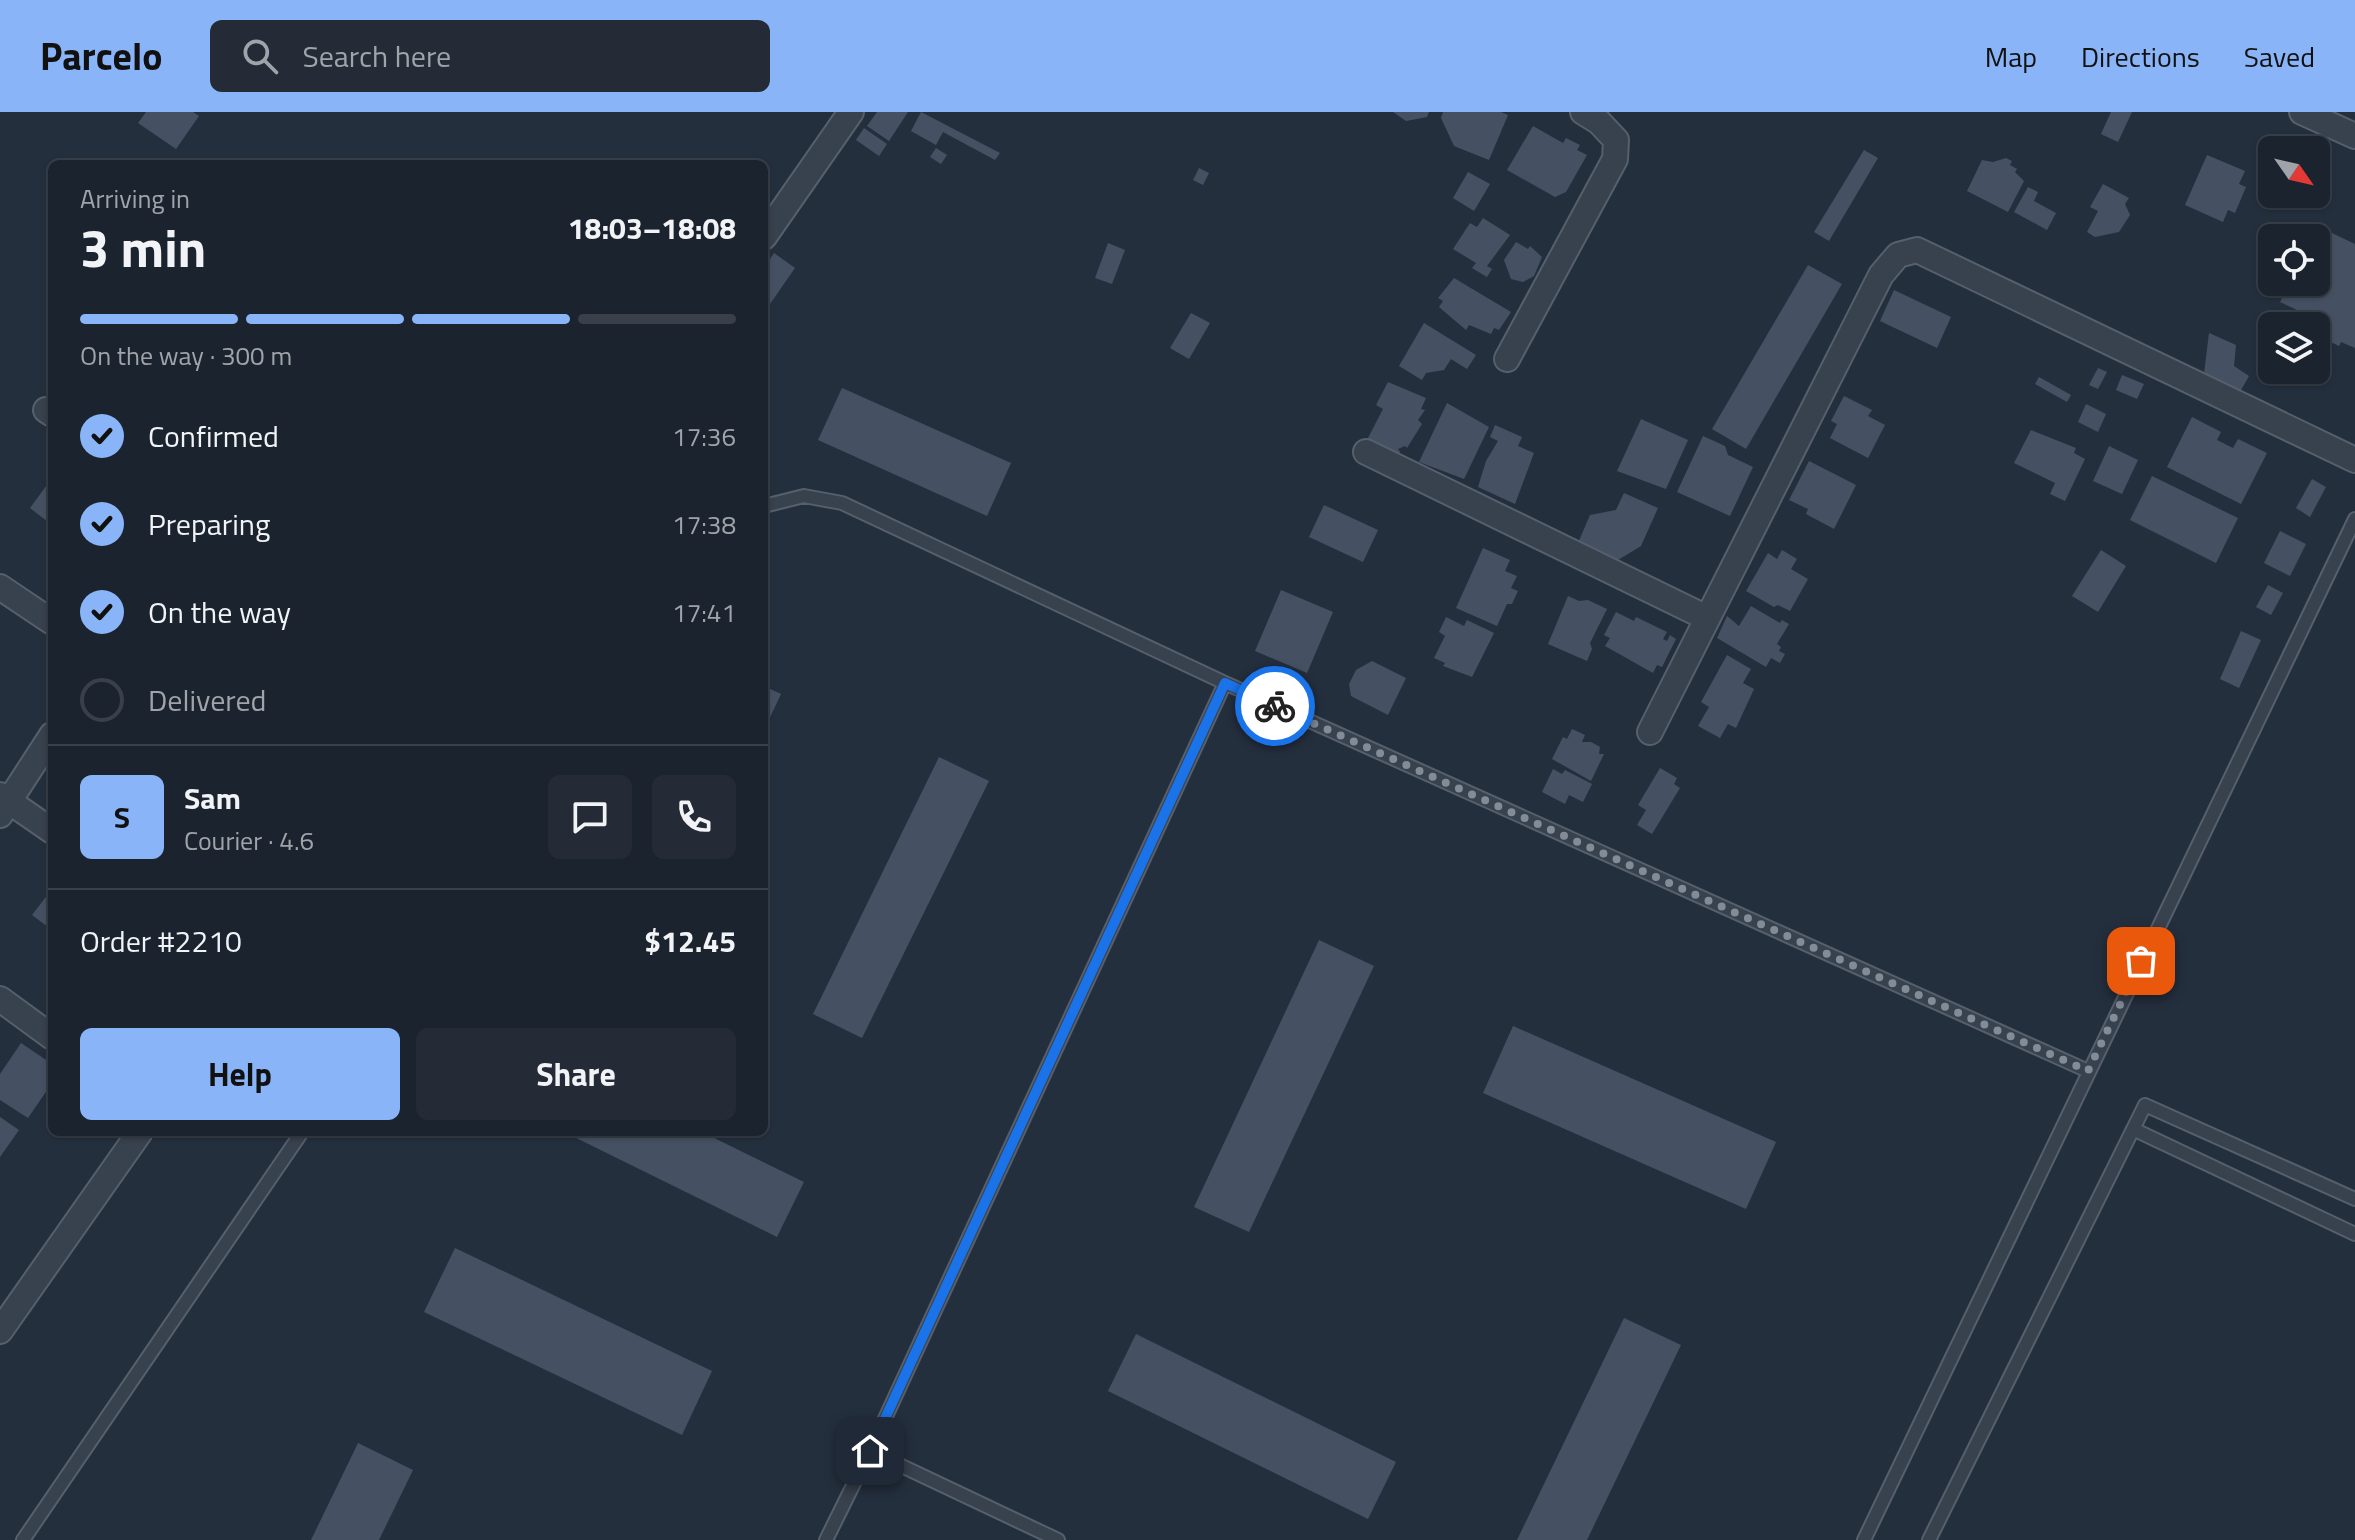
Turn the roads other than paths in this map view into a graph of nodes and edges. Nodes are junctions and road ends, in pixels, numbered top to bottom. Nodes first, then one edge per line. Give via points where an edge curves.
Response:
1 (851, 112) edge
2 (1583, 112) edge
3 (2302, 112) edge
4 (2355, 136) edge
5 (768, 231) edge
6 (1507, 359) dead end
7 (1366, 452) dead end
8 (2355, 460) edge
9 (768, 505) edge
10 (2355, 519) edge
11 (0, 587) edge
12 (1707, 618) junction
13 (48, 619) edge
14 (1225, 683) junction
15 (1650, 732) dead end
16 (48, 741) edge
17 (3, 803) edge
18 (48, 829) edge
19 (0, 999) edge
20 (48, 1034) edge
21 (2088, 1071) junction
22 (2133, 1129) junction
23 (137, 1136) edge
24 (299, 1136) edge
25 (2355, 1199) edge
26 (2355, 1234) edge
27 (0, 1331) edge
28 (870, 1451) junction
29 (23, 1540) edge
30 (826, 1540) edge
31 (1058, 1540) edge
32 (1864, 1540) edge
33 (1929, 1540) edge

1 - 5 street
2 - 6 street via 1616,140 1615,159
3 - 4 street
7 - 12 street
8 - 12 street via 1917,250 1898,255 1881,275
9 - 14 lane via 804,496 842,503
10 - 21 lane
11 - 13 street
12 - 15 street
14 - 21 lane
14 - 28 lane
16 - 17 street
17 - 18 street
19 - 20 street
21 - 32 lane
22 - 25 lane via 2145,1105
22 - 26 lane
22 - 33 lane
23 - 27 street
24 - 29 lane
28 - 30 lane
28 - 31 lane

